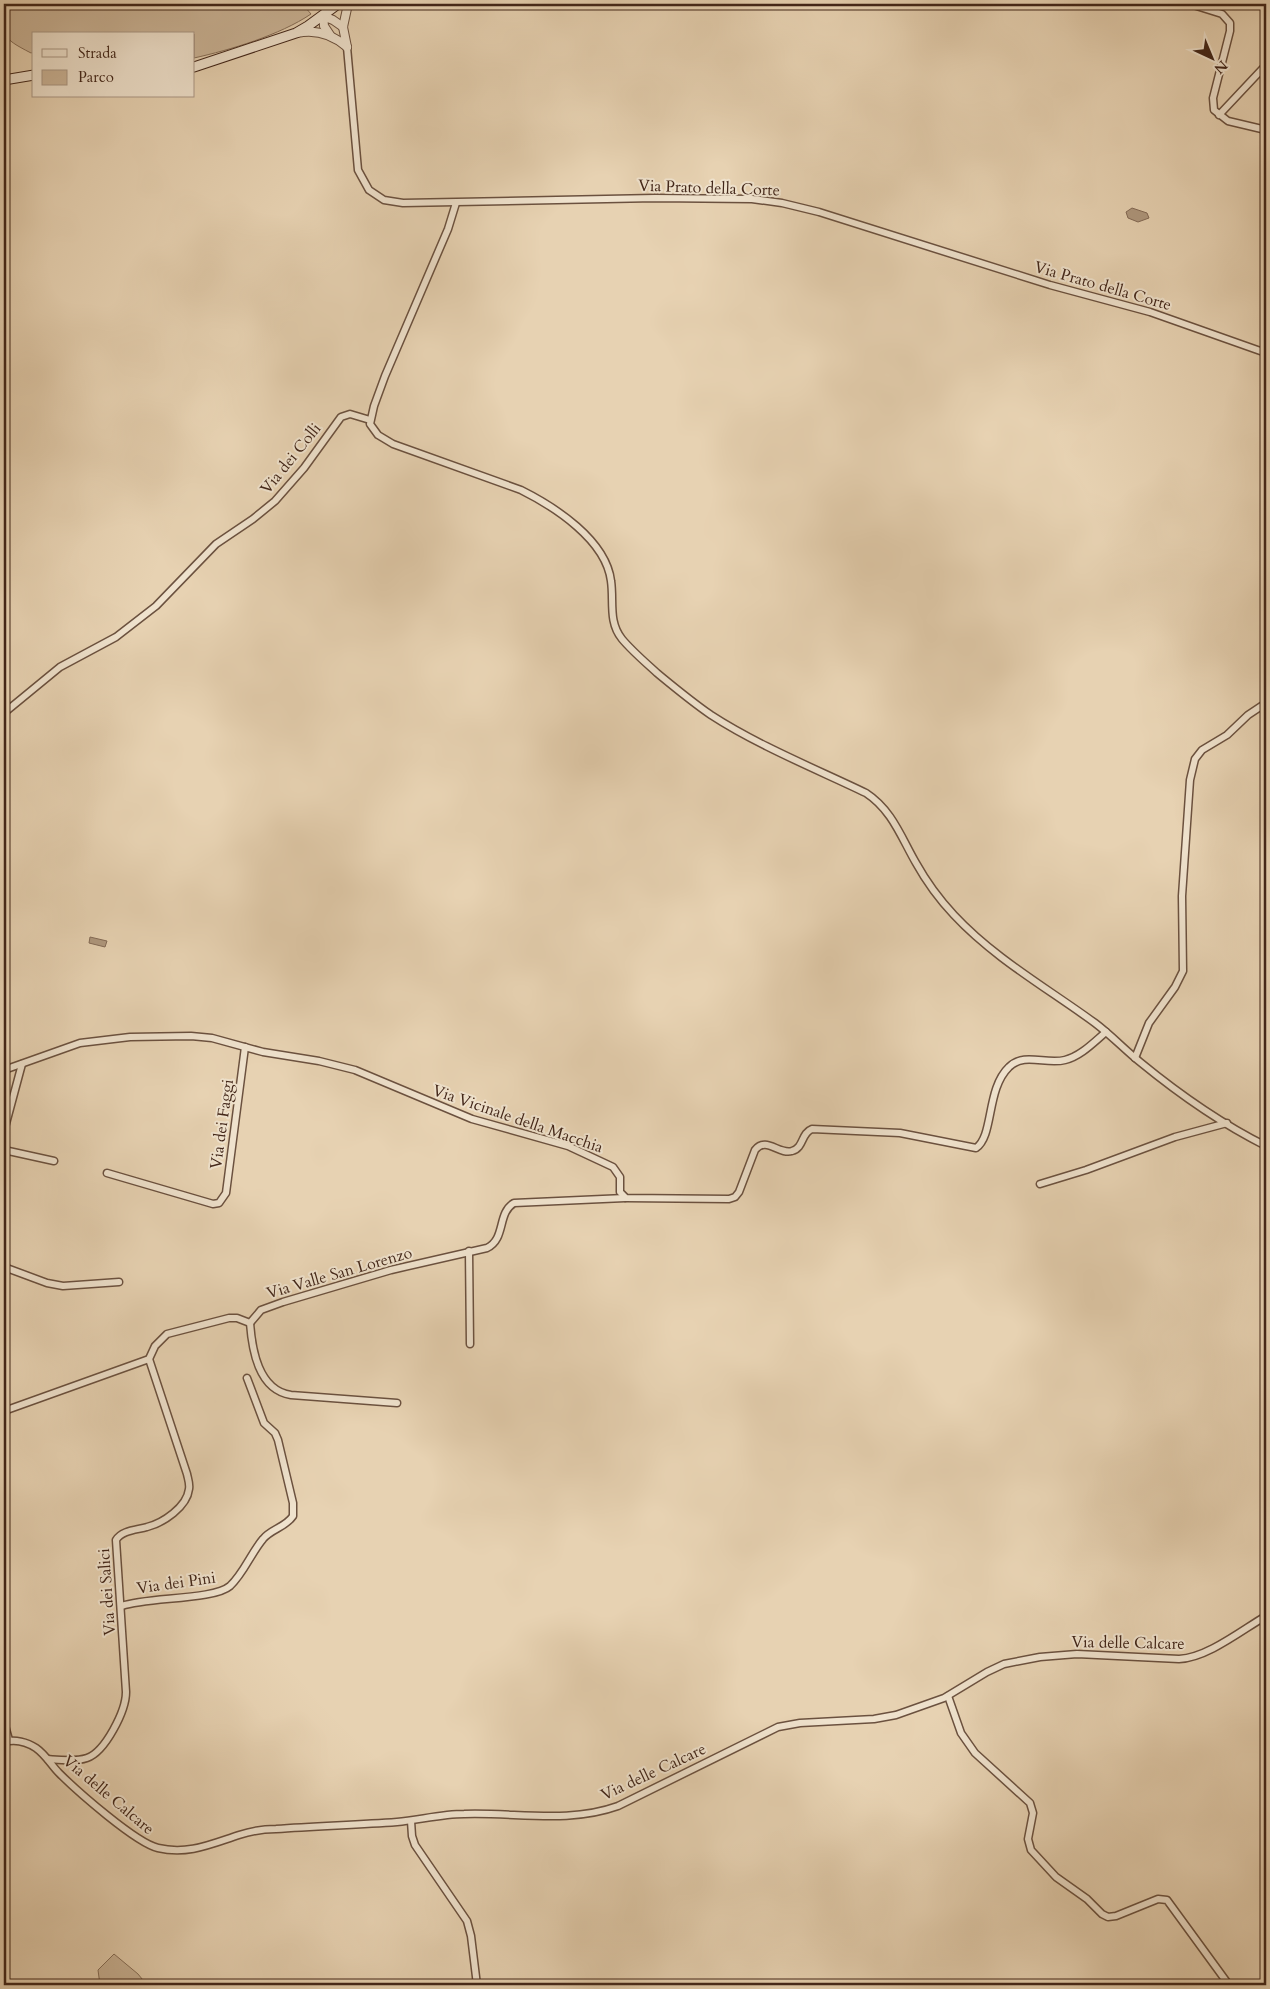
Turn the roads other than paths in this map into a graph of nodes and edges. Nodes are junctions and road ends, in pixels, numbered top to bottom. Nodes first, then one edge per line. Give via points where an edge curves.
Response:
1 (338, 4) edge
2 (348, 4) edge
3 (1190, 4) edge
4 (323, 16) junction
5 (343, 27) junction
6 (292, 34) junction
7 (330, 35) junction
8 (347, 47) junction
9 (1266, 66) edge
10 (195, 67) edge
11 (32, 75) edge
12 (4, 80) edge
13 (1219, 115) junction
14 (1266, 130) edge
15 (456, 203) junction
16 (1266, 353) edge
17 (370, 420) junction
18 (1266, 703) edge
19 (4, 713) edge
20 (1106, 1032) junction
21 (245, 1047) junction
22 (1134, 1058) junction
23 (22, 1064) junction
24 (4, 1070) edge
25 (1227, 1124) junction
26 (4, 1131) edge
27 (1266, 1146) edge
28 (4, 1150) edge
29 (54, 1161) dead end
30 (107, 1173) dead end
31 (1040, 1184) dead end
32 (626, 1198) junction
33 (469, 1251) junction
34 (4, 1268) edge
35 (119, 1282) dead end
36 (250, 1323) junction
37 (470, 1344) dead end
38 (150, 1359) junction
39 (247, 1378) dead end
40 (397, 1403) dead end
41 (4, 1411) edge
42 (122, 1606) junction
43 (4, 1608) edge
44 (1266, 1616) edge
45 (4, 1627) edge
46 (4, 1634) edge
47 (948, 1696) junction
48 (4, 1722) edge
49 (6, 1741) edge
50 (48, 1759) junction
51 (411, 1821) junction
52 (477, 1985) edge
53 (1229, 1985) edge

1 - 4 main road
2 - 5 street
3 - 13 street via 1222,14 1230,23 1213,98 1213,108
4 - 5 street
4 - 6 main road
4 - 7 street via 324,26
5 - 8 street
6 - 7 street via 313,31
6 - 10 main road
7 - 8 street
8 - 15 street, Via Prato della Corte via 358,166 364,184 376,196 388,201
9 - 13 street
11 - 12 main road
13 - 14 street via 1230,122
15 - 16 street, Via Prato della Corte via 655,198 752,199 782,203 1050,285 1150,312
15 - 17 street
17 - 19 street, Via dei Colli via 350,414 341,417 275,501 216,544 156,606 116,637 60,667
17 - 20 street via 373,431 393,444 521,490 547,504 574,525 606,560 615,629 646,663 719,720 876,800 894,822 929,884 954,914 994,951
18 - 22 street via 1197,756 1190,780 1182,896 1183,972 1149,1022
20 - 22 street
20 - 32 street via 1070,1058 1021,1060 1010,1066 995,1090 984,1139 976,1148 907,1134 815,1128 805,1133 794,1151 758,1146 739,1192 733,1198
21 - 23 street, Via Vicinale della Macchia via 200,1037 130,1037 80,1043
21 - 30 street, Via dei Faggi via 226,1193 219,1203 213,1204
21 - 32 street, Via Vicinale della Macchia via 362,1072 472,1119 568,1146 614,1166 620,1177 620,1192
22 - 25 street
23 - 24 street, Via Vicinale della Macchia
23 - 26 street
25 - 27 street
25 - 31 street via 1174,1137
28 - 29 street
32 - 33 street, Via Valle San Lorenzo via 514,1203 506,1211 495,1243
33 - 36 street, Via Valle San Lorenzo via 269,1306 258,1312
33 - 37 street
34 - 35 street via 63,1286
36 - 38 street via 229,1318 173,1331 160,1339
36 - 40 street via 254,1356 269,1383 280,1392
38 - 41 street
38 - 42 street, Via dei Salici via 189,1489 184,1501 164,1519 117,1537
39 - 42 street, Via dei Pini via 264,1423 276,1437 293,1503 293,1516 265,1536 234,1581 223,1590
42 - 50 street, Via dei Salici via 126,1692 122,1713 93,1755 79,1760
43 - 45 street
44 - 47 street, Via delle Calcare via 1191,1657 1083,1654 1028,1660 991,1669
45 - 46 street
47 - 51 street, Via delle Calcare via 890,1716 778,1727 632,1800 604,1810 543,1817 461,1814
47 - 53 street via 961,1733 975,1754 1030,1802 1033,1811 1029,1845 1053,1875 1108,1916 1158,1899 1167,1900
48 - 49 street
49 - 50 street, Via delle Calcare via 32,1746
50 - 51 street, Via delle Calcare via 67,1780 137,1839 168,1850 212,1845 240,1834 266,1829
51 - 52 street via 415,1845 467,1921

